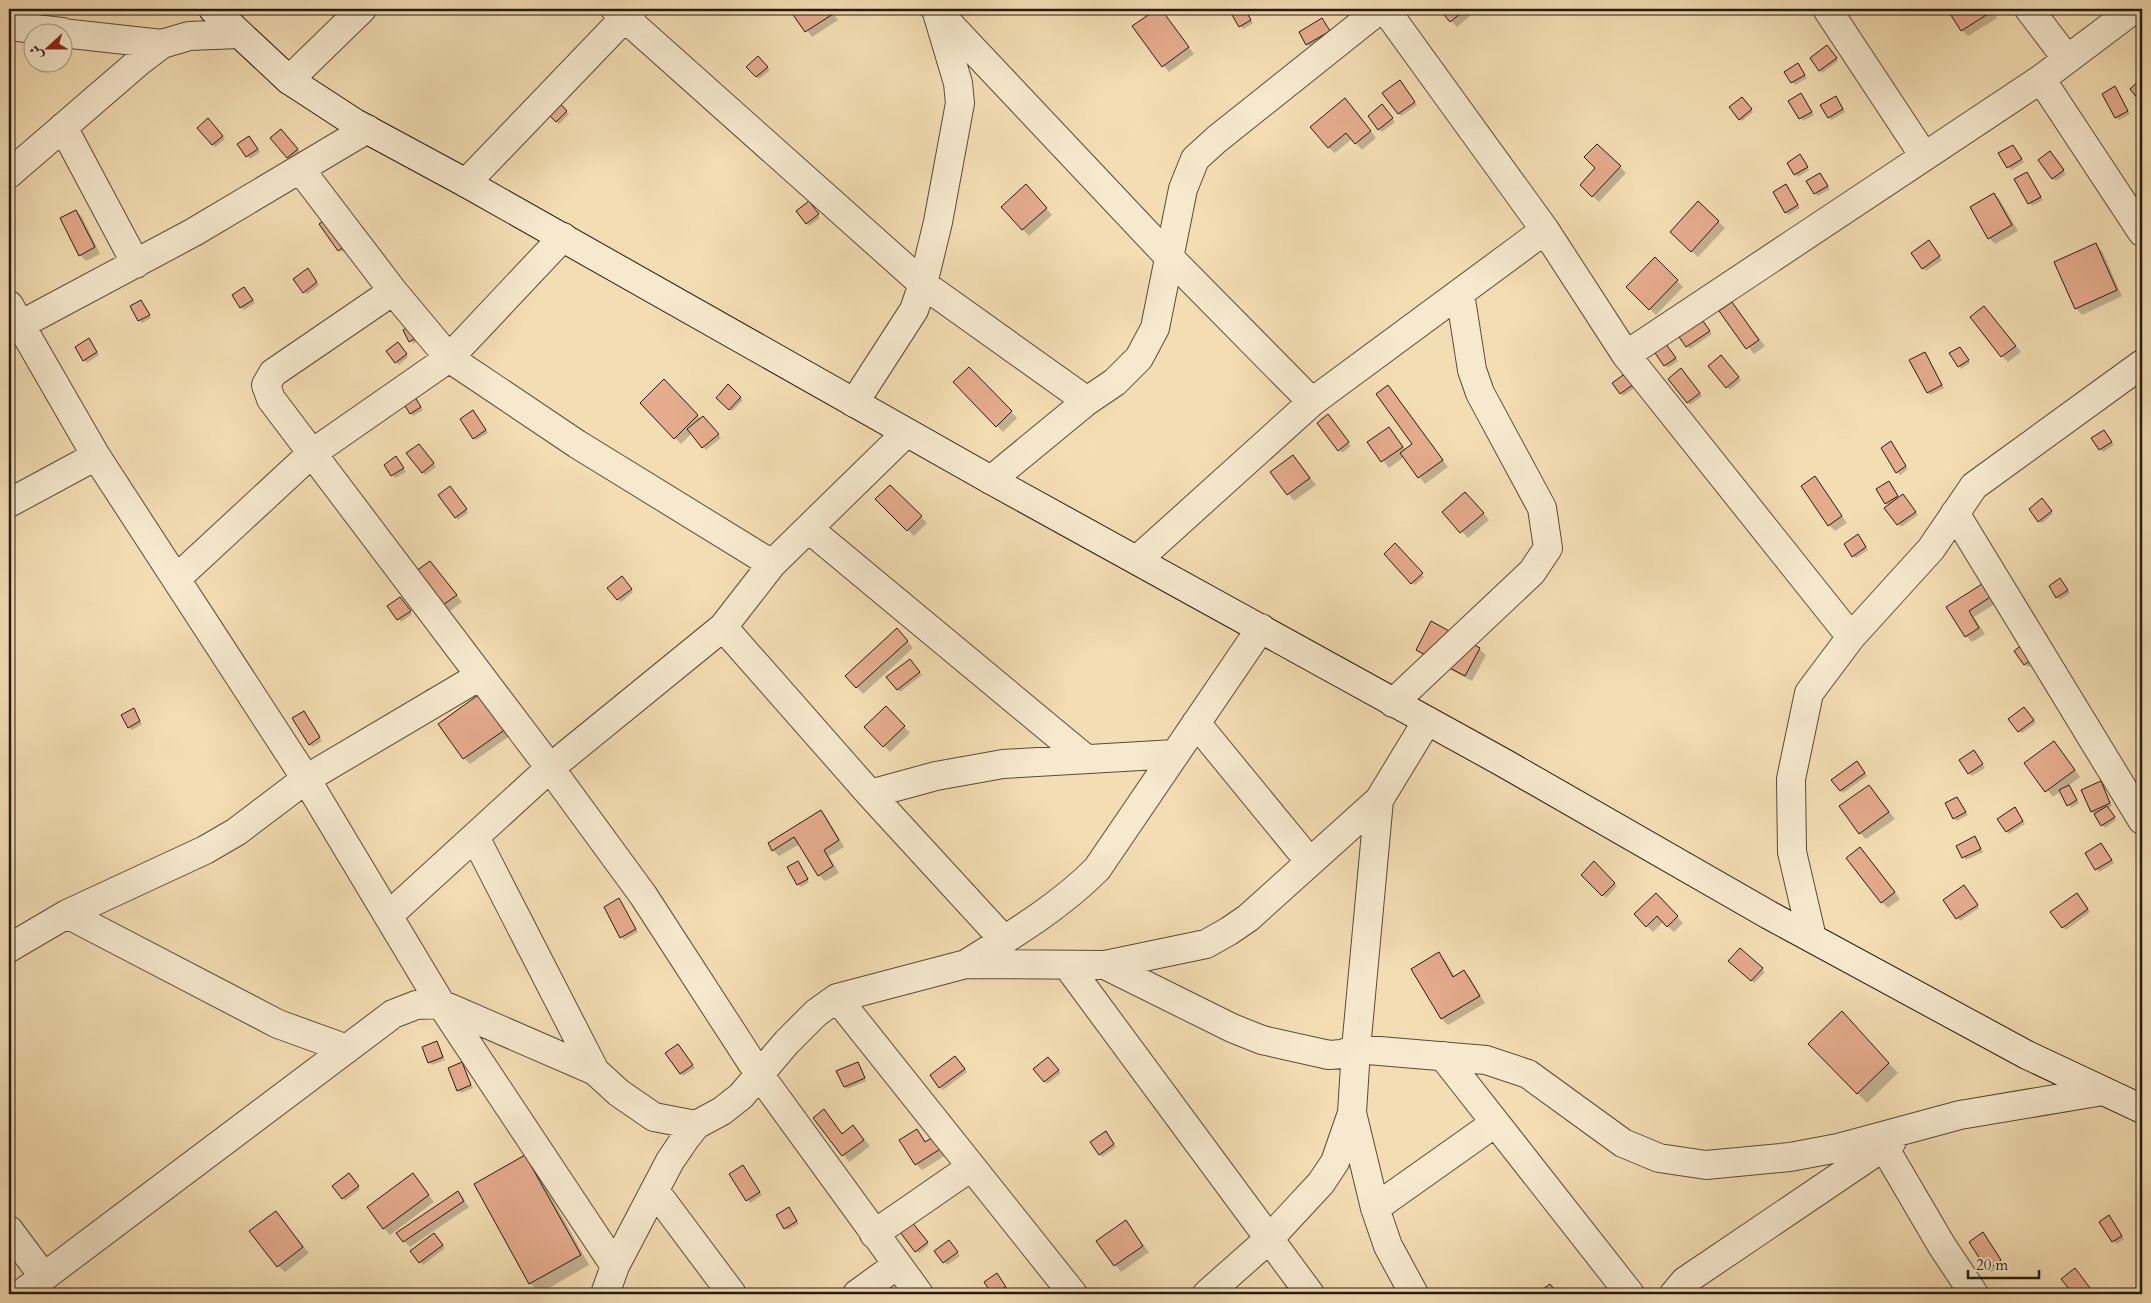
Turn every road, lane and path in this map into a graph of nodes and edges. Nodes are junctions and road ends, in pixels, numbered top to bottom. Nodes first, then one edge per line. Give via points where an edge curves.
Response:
1 (213, 9) edge
2 (362, 9) edge
3 (936, 9) edge
4 (1380, 9) edge
5 (1385, 9) edge
6 (1827, 9) edge
7 (2029, 9) edge
8 (2134, 9) edge
9 (624, 11) edge
10 (9, 26) edge
11 (22, 27) edge
12 (72, 33) edge
13 (239, 34) junction
14 (162, 44) junction
15 (2067, 59) junction
16 (2040, 79) junction
17 (289, 80) junction
18 (63, 127) junction
19 (367, 129) junction
20 (1924, 156) junction
21 (300, 169) junction
22 (9, 174) edge
23 (466, 182) junction
24 (1545, 230) junction
25 (2142, 232) edge
26 (563, 238) junction
27 (1169, 256) junction
28 (136, 264) junction
29 (923, 284) junction
30 (393, 291) junction
31 (1460, 293) junction
32 (14, 315) edge
33 (1626, 354) junction
34 (449, 358) junction
35 (2142, 364) edge
36 (1087, 402) junction
37 (1312, 402) junction
38 (854, 403) junction
39 (906, 433) junction
40 (311, 454) junction
41 (96, 456) junction
42 (991, 480) junction
43 (9, 503) edge
44 (1955, 513) junction
45 (809, 529) junction
46 (1137, 560) junction
47 (772, 564) junction
48 (176, 578) junction
49 (723, 627) junction
50 (1260, 628) junction
51 (1851, 638) junction
52 (480, 676) junction
53 (1393, 702) junction
54 (1427, 721) junction
55 (1196, 723) junction
56 (1175, 754) junction
57 (1086, 759) junction
58 (550, 768) junction
59 (306, 779) junction
60 (870, 794) junction
61 (1379, 800) junction
62 (2142, 820) edge
63 (475, 837) junction
64 (1310, 862) junction
65 (67, 914) junction
66 (388, 916) junction
67 (1812, 938) junction
68 (1004, 940) junction
69 (9, 948) edge
70 (966, 964) junction
71 (1067, 965) junction
72 (1106, 965) junction
73 (837, 998) junction
74 (440, 1004) junction
75 (347, 1049) junction
76 (1356, 1049) junction
77 (1444, 1056) junction
78 (595, 1071) junction
79 (759, 1074) junction
80 (2103, 1091) junction
81 (2142, 1109) edge
82 (1352, 1114) junction
83 (1495, 1123) junction
84 (696, 1125) junction
85 (1910, 1129) junction
86 (1884, 1147) junction
87 (971, 1167) junction
88 (655, 1191) junction
89 (1375, 1208) junction
90 (9, 1230) edge
91 (874, 1234) junction
92 (1270, 1239) junction
93 (897, 1265) junction
94 (44, 1277) junction
95 (606, 1284) edge
96 (21, 1294) edge
97 (732, 1294) edge
98 (857, 1294) edge
99 (919, 1294) edge
100 (1073, 1294) edge
101 (1207, 1294) edge
102 (1310, 1294) edge
103 (1414, 1294) edge
104 (1630, 1294) edge
105 (1674, 1294) edge
106 (1974, 1294) edge

1 - 13 street
2 - 17 street
3 - 27 street
3 - 29 street via 958,83 960,103
4 - 27 street via 1217,138 1196,159 1182,189
5 - 24 street
6 - 20 street
7 - 15 street
8 - 15 street
9 - 23 street
9 - 29 street
10 - 11 street
12 - 14 street
13 - 14 street via 189,36
13 - 17 street
14 - 18 street
15 - 16 street
16 - 20 street
16 - 25 street
17 - 19 street
18 - 22 street
18 - 28 street
19 - 21 street
19 - 23 street
20 - 33 street
21 - 28 street
21 - 30 street
23 - 26 street
24 - 31 street
24 - 33 street
26 - 34 street
26 - 38 street
27 - 36 street via 1155,328 1139,358 1115,382
27 - 37 street
28 - 32 street
29 - 36 street
29 - 38 street via 914,310
30 - 34 street
30 - 40 street via 273,373 266,385 271,399
31 - 37 street
31 - 53 street via 1480,393 1542,508 1548,548 1532,572
32 - 41 street
33 - 51 street
34 - 40 street
34 - 47 street via 577,444
35 - 44 street via 1974,486
36 - 42 street
37 - 46 street
38 - 39 street
39 - 42 street
39 - 45 street
40 - 48 street
40 - 52 street
41 - 43 street
41 - 48 street
42 - 46 street
44 - 51 street via 1931,549
44 - 62 street
45 - 47 street
45 - 57 street
46 - 50 street
47 - 49 street
48 - 59 street
49 - 58 street
49 - 60 street
50 - 53 street
50 - 55 street
51 - 67 street via 1809,693 1791,779 1792,852
52 - 58 street
52 - 59 street
53 - 54 street
54 - 61 street
54 - 67 street
55 - 56 street
55 - 64 street
56 - 57 street
56 - 68 street via 1097,869 1049,911
57 - 60 street via 1003,764 936,776
58 - 63 street
58 - 79 street via 642,895
59 - 65 street via 236,832 205,850
59 - 66 street
60 - 68 street
61 - 64 street
61 - 76 street
63 - 66 street
63 - 78 street
64 - 72 street via 1248,918 1206,944
65 - 69 street
65 - 75 street via 260,1016
66 - 74 street
67 - 80 street via 2027,1056
68 - 70 street
70 - 71 street
70 - 73 street
71 - 72 street
71 - 92 street
72 - 76 street via 1262,1040 1329,1055
73 - 79 street via 786,1042
73 - 87 street
74 - 75 street via 416,1005 393,1014
74 - 78 street
74 - 95 street
75 - 94 street
76 - 77 street
76 - 82 street
77 - 83 street
77 - 85 street via 1486,1060 1528,1074 1623,1143 1659,1158 1706,1165 1790,1157
78 - 84 street via 619,1093 654,1117
79 - 84 street via 741,1096
79 - 91 street
80 - 81 street
80 - 85 street via 1960,1115
82 - 89 street
82 - 92 street via 1335,1162 1321,1183
83 - 89 street
83 - 104 street
84 - 88 street via 670,1161
85 - 86 street
86 - 105 street via 1685,1281
86 - 106 street
87 - 91 street
87 - 100 street
88 - 95 street
88 - 97 street
89 - 103 street via 1388,1246
90 - 94 street
91 - 93 street
92 - 101 street
92 - 102 street
93 - 98 street
93 - 99 street
94 - 96 street

